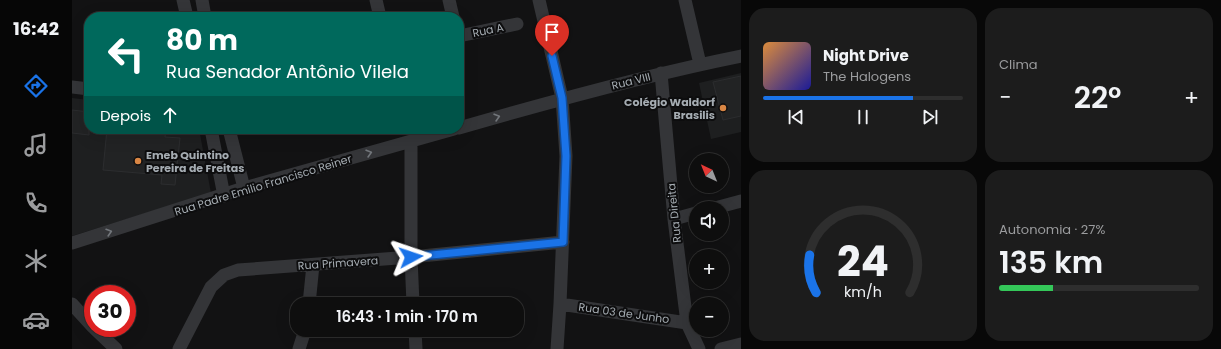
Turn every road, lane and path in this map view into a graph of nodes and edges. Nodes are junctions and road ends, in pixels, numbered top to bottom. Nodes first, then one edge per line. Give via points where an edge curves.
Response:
1 (183, 0) edge
2 (202, 0) edge
3 (376, 0) edge
4 (449, 0) edge
5 (539, 0) edge
6 (685, 0) edge
7 (186, 12) edge
8 (204, 12) edge
9 (379, 12) edge
10 (452, 12) edge
11 (517, 24) dead end
12 (464, 35) edge
13 (741, 56) edge
14 (700, 64) junction
15 (661, 73) junction
16 (72, 87) edge
17 (84, 88) edge
18 (562, 98) junction
19 (464, 127) edge
20 (212, 134) edge
21 (230, 134) edge
22 (436, 134) edge
23 (411, 141) junction
24 (244, 188) junction
25 (224, 196) junction
26 (741, 201) edge
27 (729, 204) edge
28 (689, 215) edge
29 (674, 219) junction
30 (563, 242) junction
31 (72, 243) edge
32 (411, 257) junction
33 (313, 265) junction
34 (310, 297) edge
35 (413, 297) edge
36 (72, 304) edge
37 (560, 304) junction
38 (84, 317) edge
39 (687, 323) junction
40 (104, 337) edge
41 (303, 337) edge
42 (415, 337) edge
43 (741, 344) edge
44 (116, 349) edge
45 (179, 349) edge
46 (299, 349) edge
47 (416, 349) edge
48 (557, 349) edge
49 (699, 349) edge
50 (721, 349) edge

1 - 7 street
2 - 8 street
3 - 9 street
4 - 10 street
5 - 18 street
6 - 14 street
11 - 12 street, Rua A
13 - 14 street, Rua VIII
14 - 15 street, Rua VIII
15 - 18 street, Rua VIII
15 - 29 street, Rua Direita
16 - 17 street
19 -> 18 street
18 - 30 street via 566,156
20 - 25 street
21 - 24 street
22 - 23 street, Rua Padre Emilio Francisco Reiner
24 -> 23 street, Rua Padre Emilio Francisco Reiner
23 - 32 street
24 - 25 street, Rua Padre Emilio Francisco Reiner
31 -> 25 street, Rua Padre Emilio Francisco Reiner
26 - 27 street
28 - 29 street
29 - 39 street, Rua Direita
30 - 32 street, Rua Primavera
30 - 37 street
32 - 33 street, Rua Primavera
32 - 35 street
33 - 34 street
33 - 45 street, Rua Primavera via 238,270 224,275 211,287
36 - 38 street
37 - 39 street, Rua 03 de Junho
37 - 48 street
39 - 49 street, Rua Direita
40 - 44 street
41 - 46 street
42 - 47 street
43 - 50 street

